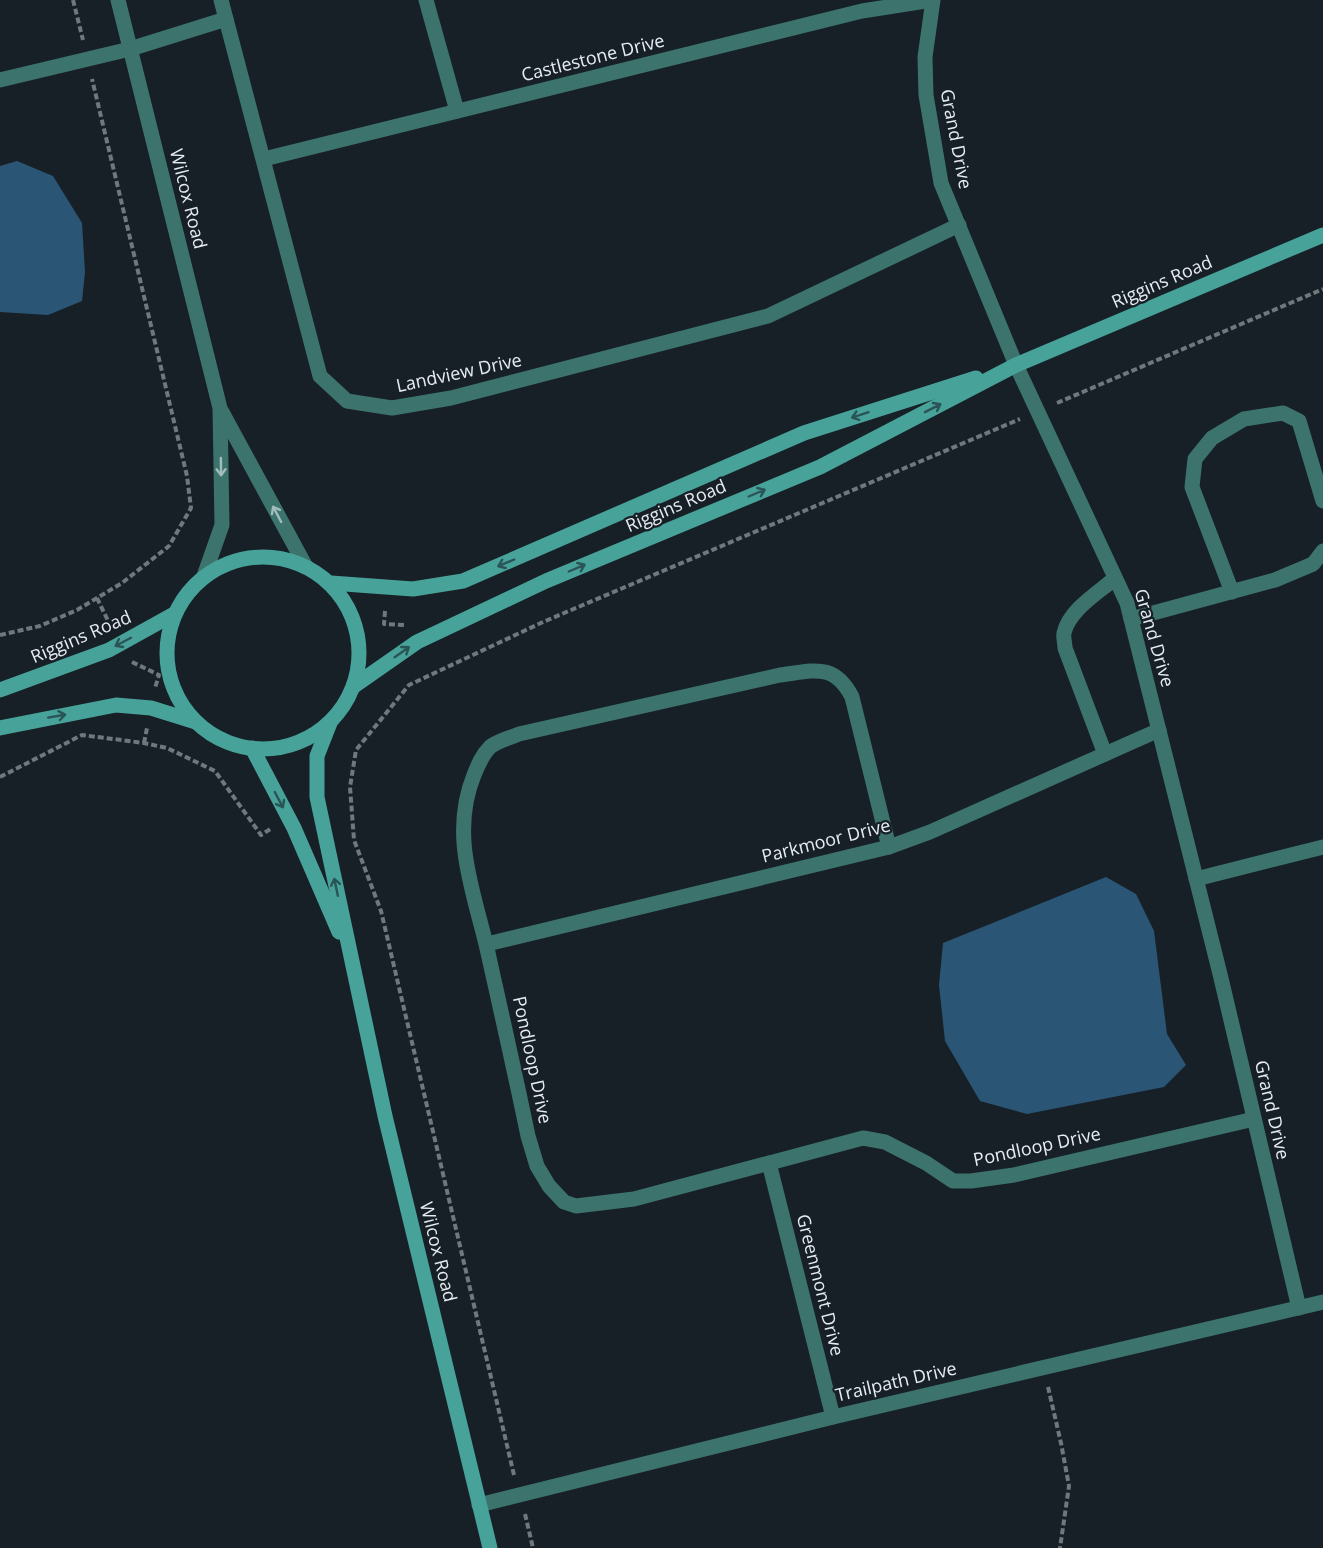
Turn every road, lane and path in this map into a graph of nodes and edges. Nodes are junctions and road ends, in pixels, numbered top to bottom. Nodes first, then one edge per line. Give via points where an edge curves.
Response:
1 (73, 0) edge
2 (117, 0) edge
3 (221, 0) edge
4 (426, 0) edge
5 (933, 0) edge
6 (226, 19) junction
7 (130, 49) junction
8 (87, 59) junction
9 (0, 80) edge
10 (456, 111) junction
11 (264, 159) junction
12 (959, 225) junction
13 (1323, 235) edge
14 (1323, 289) edge
15 (1016, 365) junction
16 (220, 408) junction
17 (1038, 411) junction
18 (1323, 501) edge
19 (1323, 551) edge
20 (305, 565) junction
21 (204, 576) junction
22 (1114, 579) junction
23 (331, 583) junction
24 (1232, 592) junction
25 (97, 598) junction
26 (385, 611) dead end
27 (174, 614) junction
28 (1131, 620) junction
29 (408, 625) dead end
30 (0, 635) edge
31 (119, 644) junction
32 (354, 686) junction
33 (0, 690) edge
34 (151, 708) junction
35 (196, 722) junction
36 (330, 723) junction
37 (0, 728) edge
38 (1159, 730) junction
39 (144, 743) junction
40 (252, 748) junction
41 (1105, 754) junction
42 (0, 777) edge
43 (317, 786) junction
44 (350, 787) junction
45 (289, 819) junction
46 (889, 847) junction
47 (1323, 847) edge
48 (1196, 879) junction
49 (487, 944) junction
50 (353, 965) junction
51 (1254, 1119) junction
52 (769, 1163) junction
53 (1323, 1302) edge
54 (1299, 1308) junction
55 (1043, 1368) junction
56 (833, 1417) junction
57 (520, 1495) junction
58 (479, 1505) junction
59 (490, 1548) edge
60 (533, 1548) edge
61 (1060, 1548) edge

1 - 8 path
2 - 7 street, Wilcox Road
3 - 6 street, Landview Drive
4 - 10 street
5 - 10 street, Castlestone Drive via 862,11
5 - 12 street, Grand Drive via 925,57 926,95 941,183
6 - 7 street
6 - 11 street, Landview Drive
7 - 8 street
7 - 16 street, Wilcox Road
8 - 9 street
8 - 25 path via 187,476 190,508 169,546
10 - 11 street, Castlestone Drive
11 - 12 street, Landview Drive via 320,376 347,401 392,408 451,398 768,316
12 - 15 street, Grand Drive
13 - 15 main road, Riggins Road
14 - 17 path
15 - 17 street, Grand Drive
15 -> 23 main road, Riggins Road via 804,433 463,581 413,589
32 -> 15 main road, Riggins Road via 417,642 546,581 820,467
20 -> 16 street, Wilcox Road
16 -> 21 street, Wilcox Road via 222,525
17 - 22 street, Grand Drive
17 - 44 path via 543,622 410,685 356,750
18 - 24 street via 1299,421 1283,413 1244,419 1212,438 1195,459 1192,487
19 - 24 street via 1313,564
20 - 21 main road via 253,557 227,563
20 - 23 main road
21 - 27 main road
22 - 28 street, Grand Drive
22 - 41 street via 1081,608 1064,634 1065,648
23 - 32 main road via 348,605 358,631 360,659
24 - 28 street
25 - 30 path via 40,626
25 - 31 path
26 - 29 path via 384,624
27 -> 31 main road, Riggins Road
27 - 35 main road via 167,642 168,671 178,699
28 - 38 street, Grand Drive
31 - 33 main road, Riggins Road
31 - 34 path via 133,663 159,675
32 - 36 main road
34 - 35 main road
37 -> 34 main road via 116,705
34 - 39 path
35 - 40 main road via 222,740
36 - 40 main road via 294,744
36 - 43 main road, Wilcox Road via 317,756
38 - 41 street, Parkmoor Drive
38 - 48 street, Grand Drive
39 - 42 path via 82,735
39 - 45 path via 167,748 214,771 261,835
40 -> 45 main road, Wilcox Road
41 - 46 street, Parkmoor Drive
43 - 44 path
50 -> 43 main road, Wilcox Road
44 - 57 path via 354,840 381,911
45 - 50 main road, Wilcox Road
46 - 49 street, Parkmoor Drive
46 - 49 street, Pondloop Drive via 852,698 835,674 817,670 780,675 519,734 491,746 480,761 465,808 465,863
47 - 48 street
48 - 51 street, Grand Drive
49 - 52 street, Pondloop Drive via 531,1146 537,1166 564,1202 576,1206 634,1199
50 - 58 main road, Wilcox Road via 385,1116
51 - 52 street, Pondloop Drive via 1014,1175 971,1181 953,1181 885,1142 863,1138
51 - 54 street, Grand Drive
52 - 56 street, Greenmont Drive
53 - 54 street, Trailpath Drive
54 - 55 street, Trailpath Drive
55 - 56 street, Trailpath Drive
55 - 61 path via 1069,1486
56 - 57 street, Trailpath Drive
57 - 58 street, Trailpath Drive
57 - 60 path
58 - 59 main road, Wilcox Road

